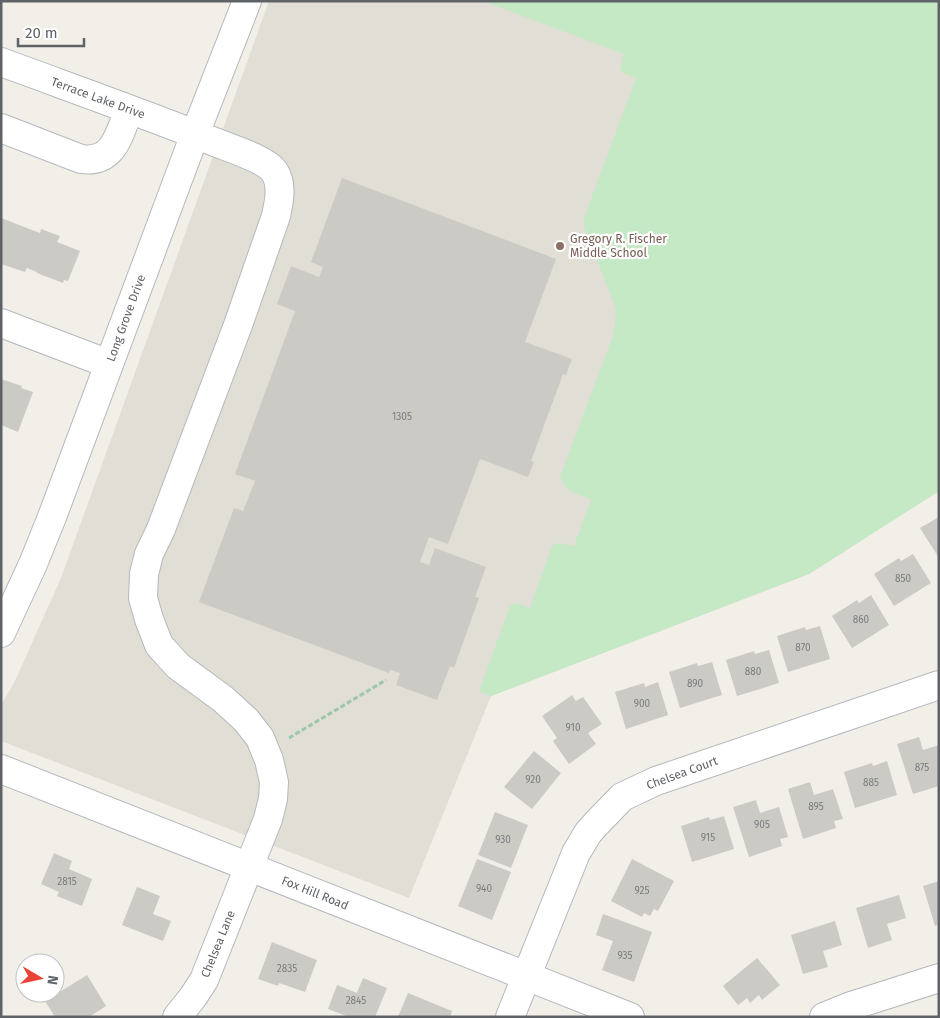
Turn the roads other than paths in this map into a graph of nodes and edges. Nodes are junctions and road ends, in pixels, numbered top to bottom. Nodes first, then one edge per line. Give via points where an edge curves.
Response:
1 (246, 1) edge
2 (1, 62) edge
3 (129, 110) junction
4 (1, 128) edge
5 (195, 134) junction
6 (1, 323) edge
7 (109, 364) junction
8 (1, 633) edge
9 (939, 685) edge
10 (1, 769) edge
11 (249, 866) junction
12 (526, 976) junction
13 (939, 978) edge
14 (176, 1017) edge
15 (510, 1017) edge
16 (630, 1017) edge
17 (824, 1017) edge

1 - 5 street, Long Grove Drive
2 - 3 street, Terrace Lake Drive
3 - 4 street via 112,148 103,157 90,160
3 - 5 street, Terrace Lake Drive
5 - 7 street, Long Grove Drive
5 - 11 street, Terrace Lake Drive via 260,161 274,171 280,199 238,325 149,554 143,598 159,645 178,666 246,720 260,738 269,760 274,782 272,799 268,819
6 - 7 street
7 - 8 street, Long Grove Drive via 33,564
9 - 12 street, Chelsea Court via 671,775 622,798 588,833 576,853
10 - 11 street, Fox Hill Road
11 - 12 street, Fox Hill Road
11 - 14 street, Chelsea Lane via 204,980
12 - 15 street
12 - 16 street, Fox Hill Road
13 - 17 street

